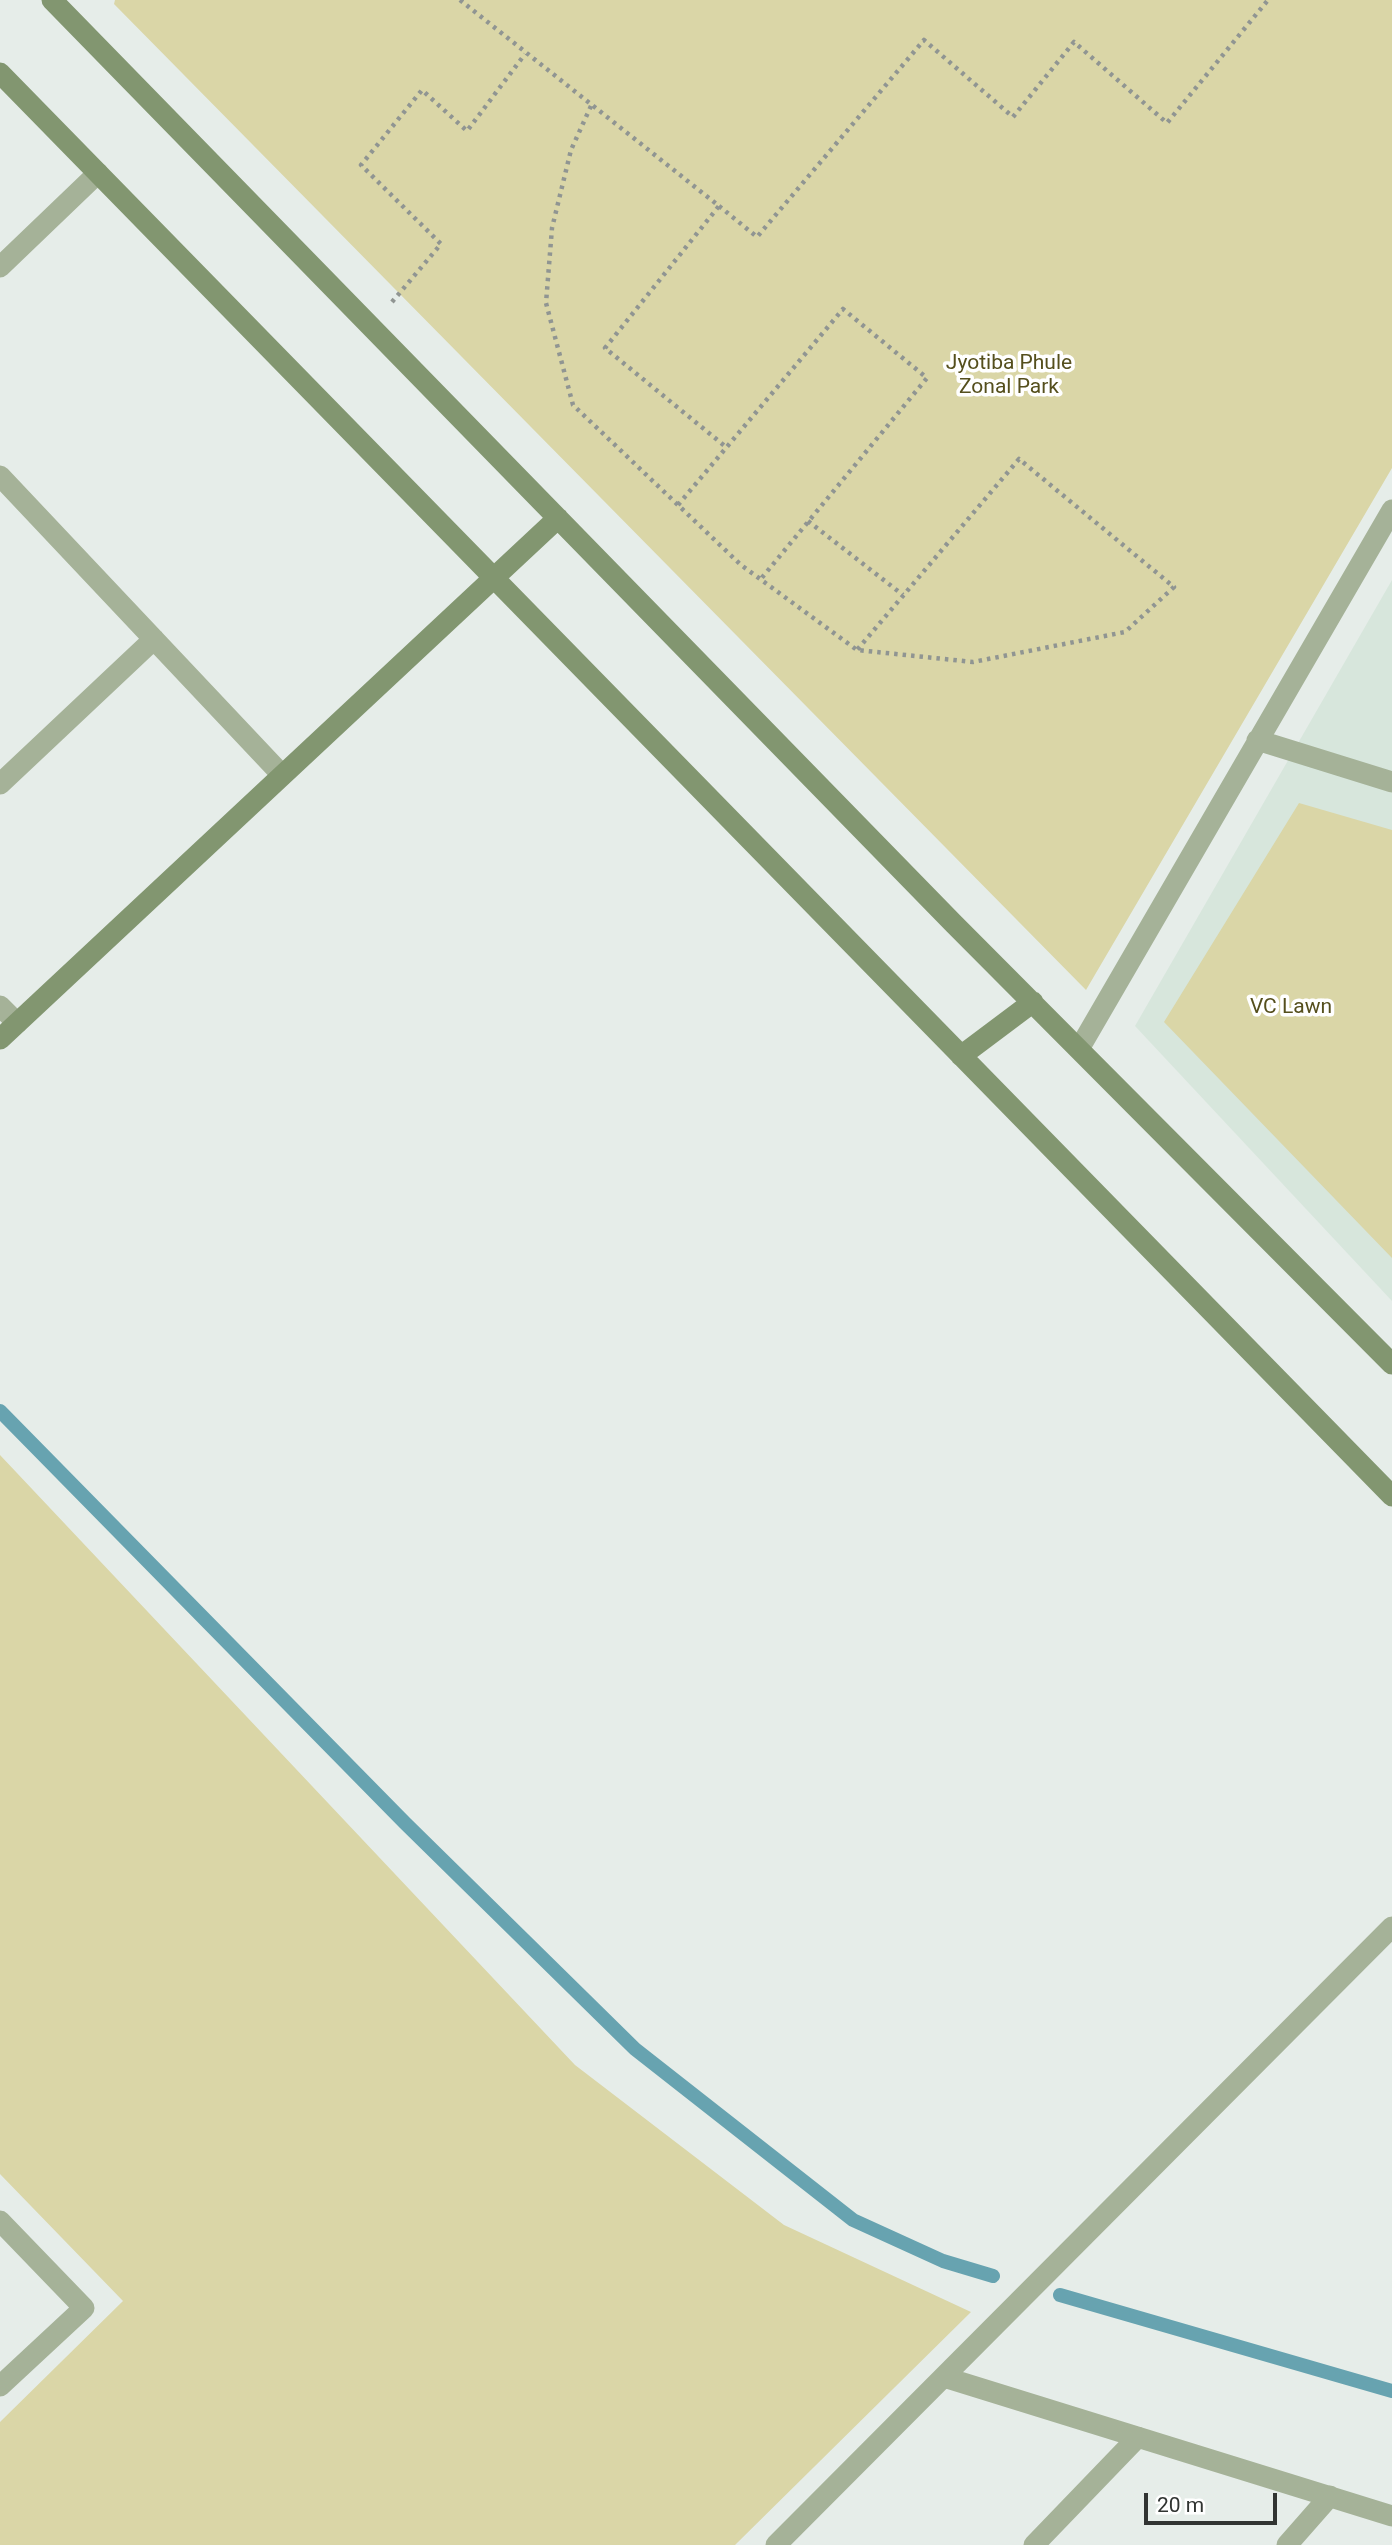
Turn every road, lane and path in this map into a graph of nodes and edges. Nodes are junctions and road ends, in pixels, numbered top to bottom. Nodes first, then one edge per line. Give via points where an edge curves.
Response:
1 (460, 0) edge
2 (1268, 0) edge
3 (54, 1) edge
4 (525, 54) junction
5 (0, 73) edge
6 (591, 106) junction
7 (98, 173) junction
8 (719, 206) junction
9 (0, 267) edge
10 (369, 325) junction
11 (726, 447) junction
12 (0, 476) edge
13 (678, 505) junction
14 (1392, 510) edge
15 (558, 518) junction
16 (808, 521) junction
17 (494, 578) junction
18 (760, 580) junction
19 (903, 595) junction
20 (154, 639) junction
21 (857, 650) junction
22 (1257, 740) junction
23 (282, 775) junction
24 (1392, 782) edge
25 (0, 784) edge
26 (1033, 1002) junction
27 (0, 1006) edge
28 (17, 1023) junction
29 (0, 1039) edge
30 (1079, 1049) junction
31 (961, 1056) junction
32 (1392, 1364) edge
33 (1392, 1496) edge
34 (1392, 1927) edge
35 (0, 2221) edge
36 (947, 2378) junction
37 (0, 2386) edge
38 (1138, 2437) junction
39 (1330, 2496) junction
40 (1392, 2516) edge
41 (776, 2545) edge
42 (1034, 2545) edge
43 (1287, 2545) edge

1 - 4 path
2 - 8 path via 1167,123 1074,42 1013,117 924,40 757,237
3 - 10 street
4 - 6 path
4 - 10 path via 467,131 422,90 361,165 441,244
5 - 7 street
6 - 8 path
6 - 13 path via 571,150 552,228 546,303 573,405
7 - 9 street
7 - 17 street
8 - 11 path via 605,348
10 - 15 street
11 - 13 path
11 - 16 path via 843,309 927,378
12 - 20 street
13 - 18 path
14 - 22 street
15 - 17 street
15 - 26 street
16 - 18 path
16 - 19 path
17 - 23 street
17 - 31 street
18 - 21 path
19 - 21 path
19 - 21 path via 1019,459 1174,587 1125,632 973,662
20 - 23 street
20 - 25 street
22 - 24 street
22 - 30 street
23 - 28 street
26 - 30 street
26 - 31 street
27 - 28 street
28 - 29 street
30 - 32 street
31 - 33 street
34 - 36 street
35 - 37 street via 84,2308
36 - 38 street
36 - 41 street
38 - 39 street
38 - 42 street
39 - 40 street
39 - 43 street

